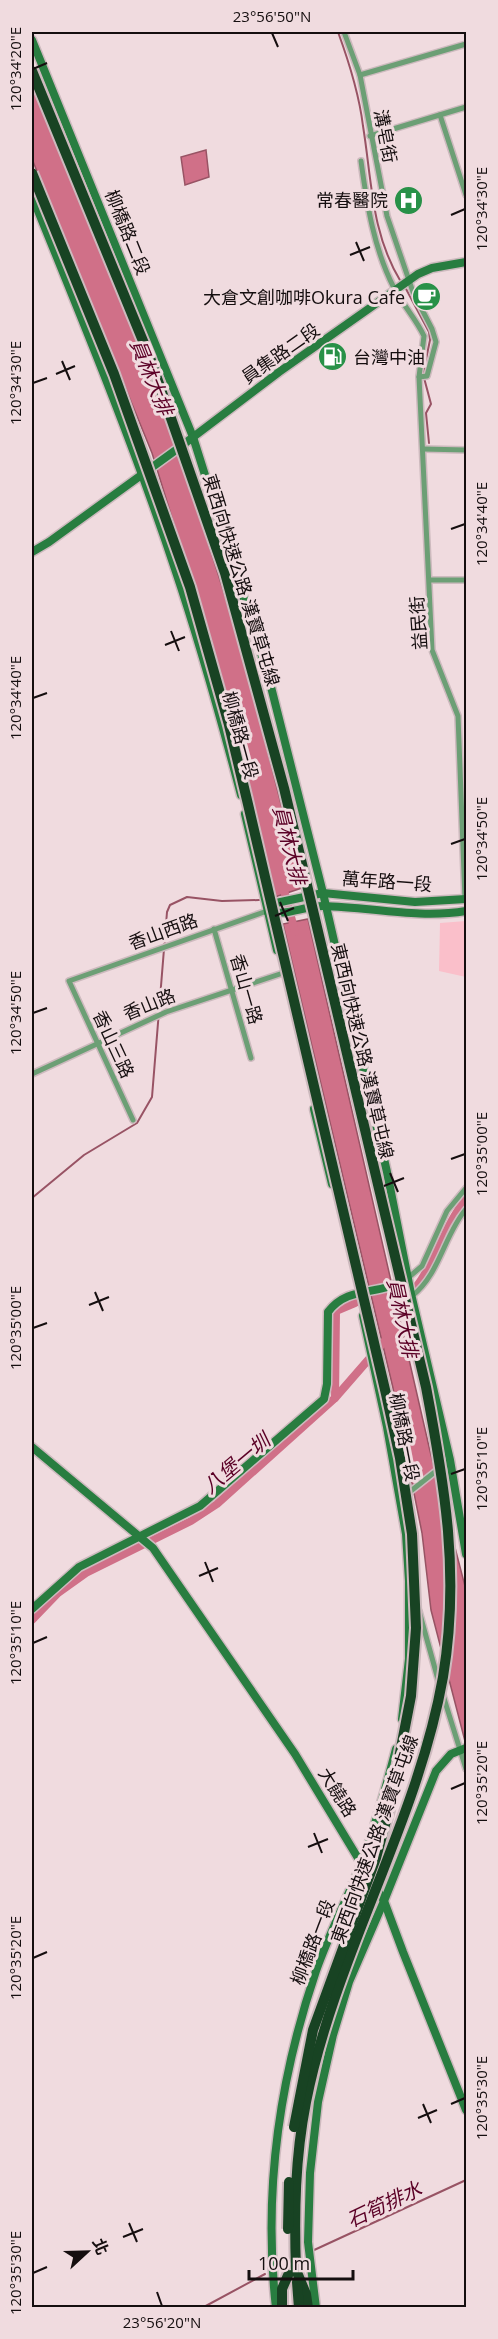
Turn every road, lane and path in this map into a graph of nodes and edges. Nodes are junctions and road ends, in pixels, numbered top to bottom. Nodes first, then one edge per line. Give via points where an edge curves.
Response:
1 (344, 32) edge
2 (32, 40) edge
3 (466, 45) edge
4 (32, 71) edge
5 (360, 75) junction
6 (466, 107) edge
7 (440, 115) junction
8 (370, 136) junction
9 (361, 161) dead end
10 (32, 172) edge
11 (466, 195) edge
12 (32, 196) edge
13 (466, 262) edge
14 (410, 280) junction
15 (396, 291) junction
16 (419, 377) junction
17 (193, 437) junction
18 (423, 449) junction
19 (466, 450) edge
20 (142, 475) junction
21 (32, 552) edge
22 (430, 580) junction
23 (466, 580) edge
24 (323, 893) junction
25 (466, 899) edge
26 (326, 906) junction
27 (267, 911) junction
28 (466, 911) edge
29 (214, 929) junction
30 (283, 973) junction
31 (69, 981) joint
32 (232, 990) junction
33 (97, 1042) junction
34 (250, 1058) dead end
35 (32, 1074) edge
36 (133, 1120) dead end
37 (466, 1188) edge
38 (466, 1209) edge
39 (409, 1277) junction
40 (358, 1293) junction
41 (412, 1296) junction
42 (32, 1447) edge
43 (450, 1460) junction
44 (400, 1499) junction
45 (140, 1535) junction
46 (466, 1554) edge
47 (409, 1581) junction
48 (32, 1609) edge
49 (464, 1749) edge
50 (466, 1770) edge
51 (362, 1862) junction
52 (384, 1901) junction
53 (466, 2110) edge
54 (293, 2271) junction
55 (276, 2307) edge
56 (282, 2307) edge
57 (292, 2307) edge
58 (299, 2307) edge
59 (308, 2307) edge
60 (316, 2307) edge

1 - 5 street, 溝皂街
2 - 17 main road, 柳橋路二段
3 - 5 street
4 - 54 highway, 東西向快速公路 漢寶草屯線, bridge via 150,358 225,573 284,788 426,1387 444,1486 450,1540 450,1618 442,1677 408,1803 344,1971 306,2100 296,2172
5 - 8 street, 溝皂街
6 - 7 street
7 - 8 street
7 - 11 street
8 - 14 street, 溝皂街 via 387,216
9 - 15 street, 益民街 via 369,220
10 - 54 highway, 東西向快速公路 漢寶草屯線, bridge via 114,374 190,587 229,725 409,1504 416,1628 411,1696 376,1858 330,1980 308,2053 293,2138 287,2203
12 - 20 main road
13 - 14 main road, 員集路二段 via 423,270
14 - 15 main road, 員集路二段
14 - 16 street, 溝皂街 via 436,342 427,376
15 - 16 street, 益民街 via 424,336
15 - 17 main road, 員集路二段
16 - 18 street, 益民街
17 - 20 main road, 員集路二段
17 - 24 main road, 柳橋路一段 via 268,675
18 - 19 street
18 - 22 street, 益民街
20 - 21 main road
20 - 27 main road, 柳橋路一段 via 223,727
22 - 23 street
22 - 25 street, 益民街 via 432,650 458,716
24 - 25 main road, 萬年路一段 via 415,902
24 - 26 main road, 柳橋路一段
24 - 27 main road, 萬年路一段 via 276,903
26 - 27 main road, 萬年路一段 via 278,914
26 - 28 main road, 萬年路一段 via 415,915
26 - 39 main road, 柳橋路一段
27 - 29 street, 香山西路
27 - 30 main road, 柳橋路一段
29 - 31 street, 香山西路
29 - 32 street, 香山一路
30 - 32 street, 香山路
30 - 40 main road, 柳橋路一段
31 - 33 street, 香山三路
32 - 33 street, 香山路 via 166,1012
32 - 34 street, 香山一路
33 - 35 street, 香山路
33 - 36 street, 香山三路
37 - 39 street via 447,1211 422,1266
38 - 41 street via 428,1279
39 - 40 main road
39 - 41 main road, 柳橋路一段
40 - 44 main road, 柳橋路一段
40 - 45 main road via 328,1312 324,1399 200,1506
41 - 43 main road, 柳橋路一段
42 - 45 main road
43 - 44 street
43 - 46 main road, 柳橋路一段
44 - 47 main road, 柳橋路一段
45 - 48 main road via 79,1567
45 - 51 main road, 大饒路 via 153,1548 289,1744
47 - 49 street via 433,1666
47 - 51 main road, 柳橋路一段 via 409,1659 402,1720 381,1806
49 - 50 street
49 - 52 main road via 451,1754 436,1771
51 - 52 main road, 大饒路
51 - 55 main road, 柳橋路一段 via 317,1968 289,2062 272,2172
52 - 53 main road, 大饒路
52 - 60 main road via 349,1982 318,2102 308,2242
54 - 56 highway via 282,2289
54 - 57 highway, 東西向快速公路 漢寶草屯線
54 - 58 highway, 東西向快速公路 漢寶草屯線
54 - 59 highway via 306,2294

